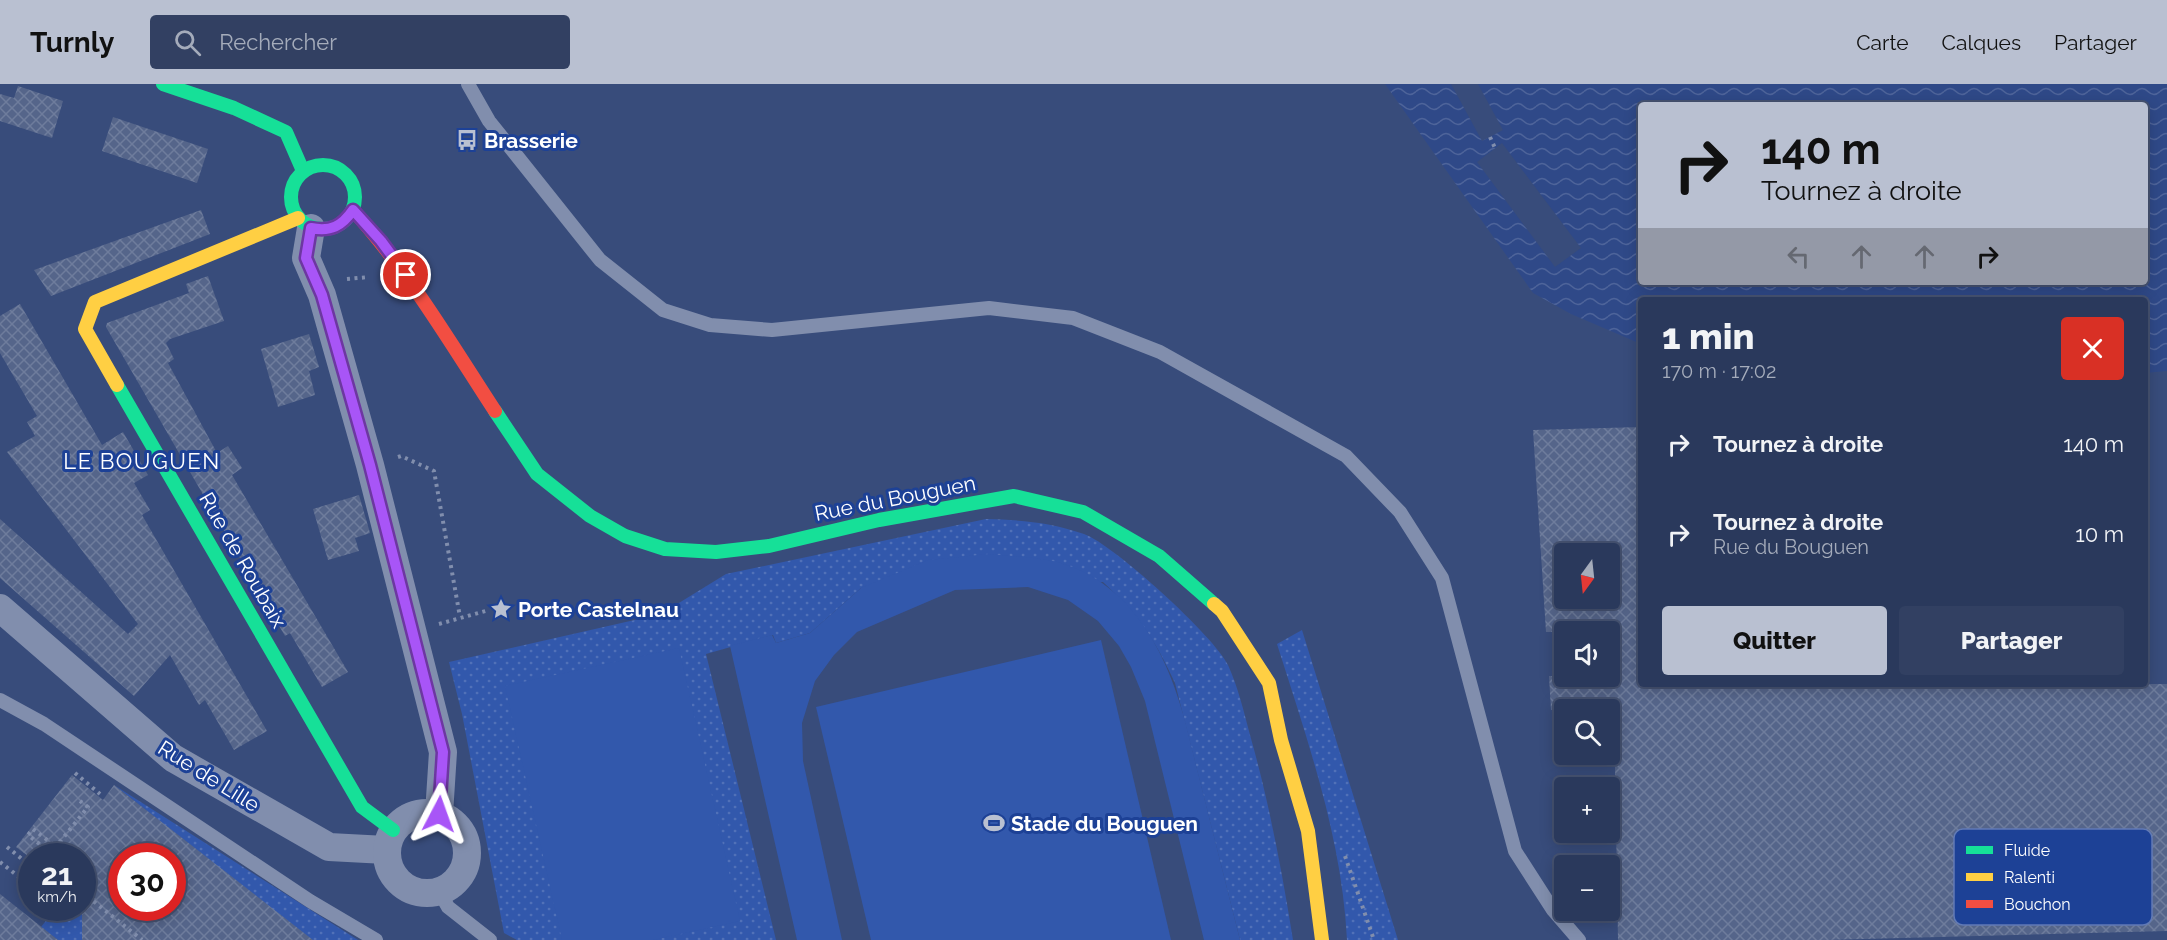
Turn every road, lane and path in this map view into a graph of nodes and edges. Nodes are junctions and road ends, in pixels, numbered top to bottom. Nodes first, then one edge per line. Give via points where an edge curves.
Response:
1 (163, 84) edge
2 (468, 84) edge
3 (1490, 137) dead end
4 (1495, 148) dead end
5 (303, 171) junction
6 (353, 210) junction
7 (305, 223) junction
8 (380, 276) dead end
9 (322, 295) junction
10 (393, 458) dead end
11 (0, 608) edge
12 (489, 610) dead end
13 (0, 700) edge
14 (72, 771) dead end
15 (100, 794) dead end
16 (86, 805) edge
17 (86, 805) edge
18 (439, 814) junction
19 (389, 840) junction
20 (36, 843) edge
21 (51, 843) edge
22 (57, 843) edge
23 (59, 843) edge
24 (7, 847) dead end
25 (18, 856) edge
26 (0, 862) edge
27 (18, 876) edge
28 (439, 891) junction
29 (96, 903) edge
30 (142, 940) edge
31 (376, 940) edge
32 (490, 940) edge
33 (1322, 940) edge
34 (1579, 940) edge

1 - 5 street via 234,108 286,132
2 - 34 lane via 489,121 600,260 663,310 710,326 772,330 989,308 1073,318 1160,352 1346,456 1400,512 1442,578 1515,851 1553,910
3 - 4 path
5 - 6 street via 327,165 342,171 355,189
5 - 7 street via 292,189 291,206
6 - 7 street via 344,223 330,230
6 - 33 street, Rue du Bouguen via 406,275 537,474 590,516 625,536 665,549 716,552 769,546 879,520 1014,496 1083,512 1159,556 1222,611 1269,683 1308,831
7 - 9 street via 306,258
7 - 19 street, Rue de Roubaix via 95,302 85,329 362,807
8 - 9 path via 341,279
9 - 18 street via 443,752
10 - 12 path via 401,456 434,471 460,617
11 - 19 street, Rue de Lille via 173,758 329,847
13 - 31 lane via 44,724 310,901
14 - 15 path
16 - 22 path
17 - 23 path
18 - 19 street via 418,813 405,818
18 - 28 street via 454,822 462,833 467,855 457,880
19 - 28 street via 387,864 398,882 410,891
20 - 21 path via 28,835 33,829
24 - 25 path
26 - 27 path
28 - 32 lane via 448,907
29 - 30 path

